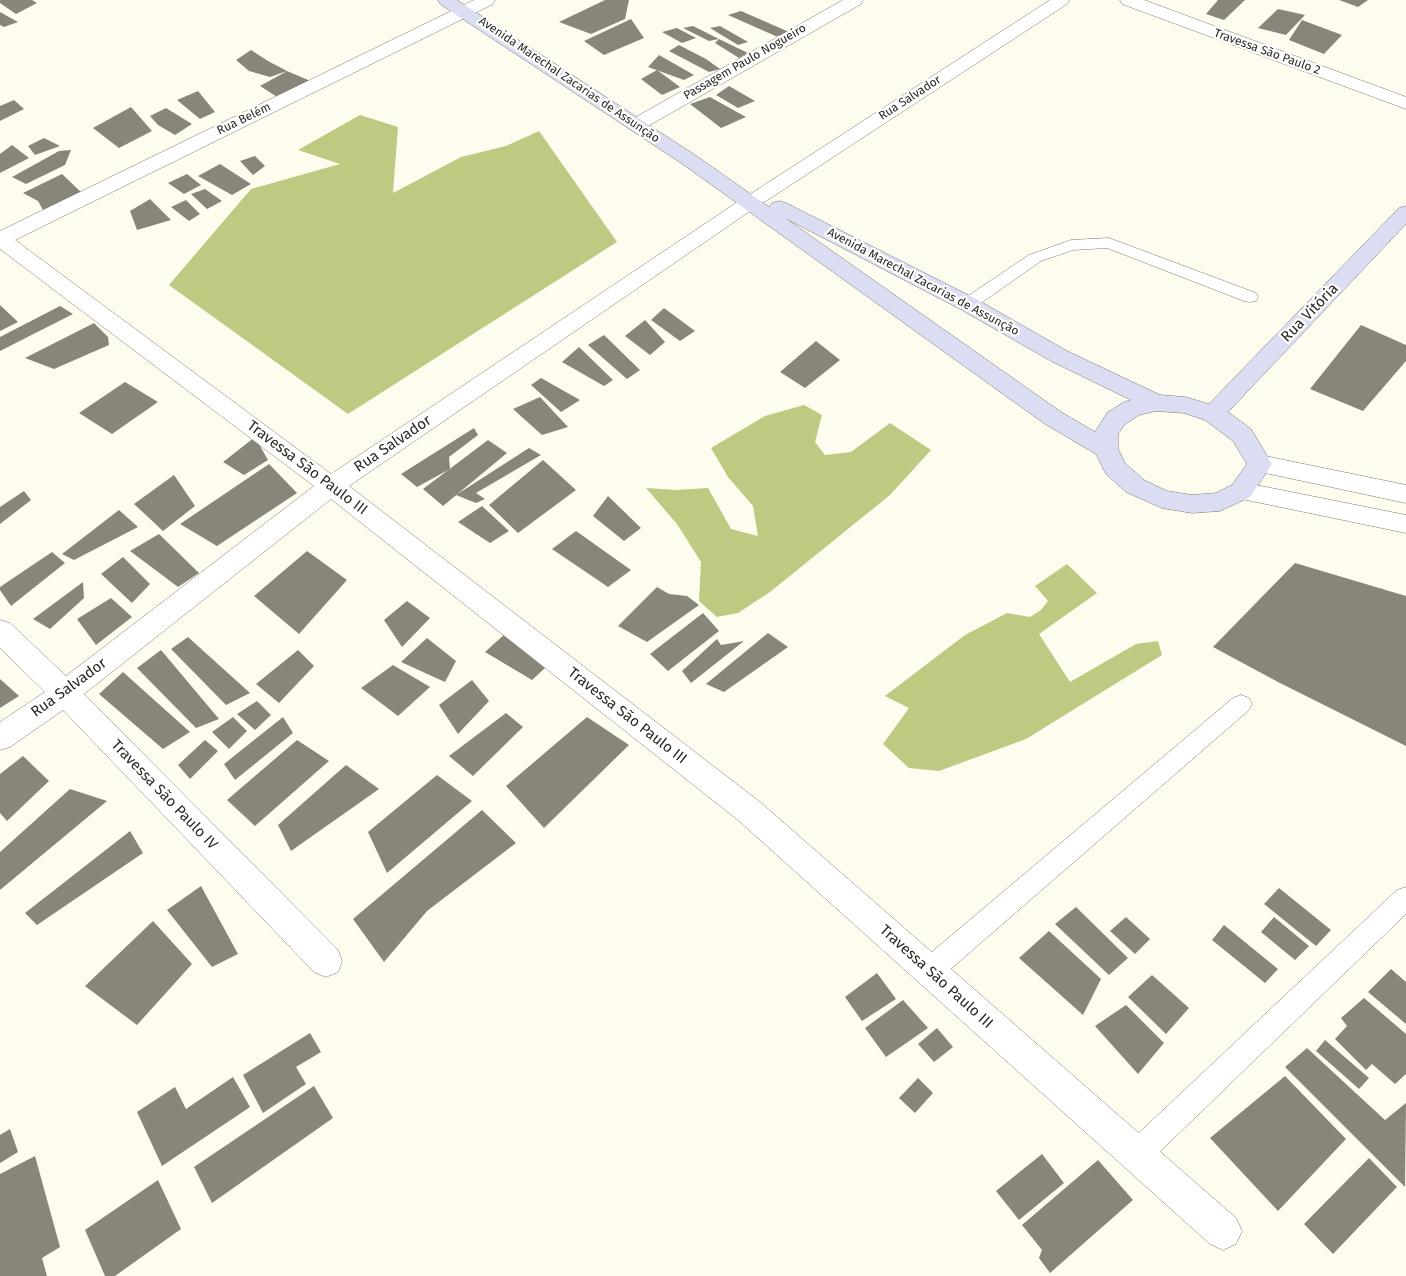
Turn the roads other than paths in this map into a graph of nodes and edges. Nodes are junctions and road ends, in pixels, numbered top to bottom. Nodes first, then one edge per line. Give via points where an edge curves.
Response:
1 (446, 0) edge
2 (487, 0) edge
3 (854, 0) edge
4 (1061, 0) edge
5 (1128, 0) edge
6 (465, 11) junction
7 (1406, 103) edge
8 (636, 125) junction
9 (754, 200) junction
10 (1406, 212) edge
11 (0, 239) edge
12 (1250, 297) dead end
13 (968, 304) junction
14 (1156, 403) junction
15 (1213, 414) junction
16 (1106, 448) junction
17 (1260, 464) junction
18 (331, 486) junction
19 (1241, 491) junction
20 (1406, 494) edge
21 (1406, 524) edge
22 (0, 631) edge
23 (65, 693) junction
24 (1241, 704) dead end
25 (0, 738) edge
26 (1406, 898) edge
27 (326, 961) dead end
28 (929, 970) junction
29 (1136, 1154) junction
30 (1223, 1231) dead end

1 - 6 main road, Avenida Marechal Zacarias de Assunção
2 - 6 street, Rua Belém
3 - 8 street, Passagem Paulo Nogueiro
4 - 9 street, Rua Salvador
5 - 7 street, Travessa São Paulo 2
6 - 8 main road, Avenida Marechal Zacarias de Assunção
6 - 11 street, Rua Belém
8 - 9 main road, Avenida Marechal Zacarias de Assunção
9 - 13 main road, Avenida Marechal Zacarias de Assunção
9 - 16 main road, Avenida Marechal Zacarias de Assunção via 1053,418
9 - 18 street, Rua Salvador
10 - 15 main road, Rua Vitória
11 - 18 street, Travessa São Paulo III
12 - 13 lane via 1109,243 1071,245 1035,258
13 - 14 main road, Avenida Marechal Zacarias de Assunção via 1059,356
14 - 15 main road via 1184,405
14 - 16 main road via 1132,408 1115,419 1106,434
15 - 17 main road via 1242,435
16 - 19 main road via 1115,468 1135,486 1162,499 1192,504 1220,502
17 - 19 main road
17 - 20 street
18 - 23 street, Rua Salvador
18 - 28 street, Travessa São Paulo III via 749,811
19 - 21 street
22 - 23 street, Travessa São Paulo IV
23 - 25 street, Rua Salvador
23 - 27 street, Travessa São Paulo IV
24 - 28 lane
26 - 29 lane
28 - 29 street, Travessa São Paulo III
29 - 30 street, Travessa São Paulo III

